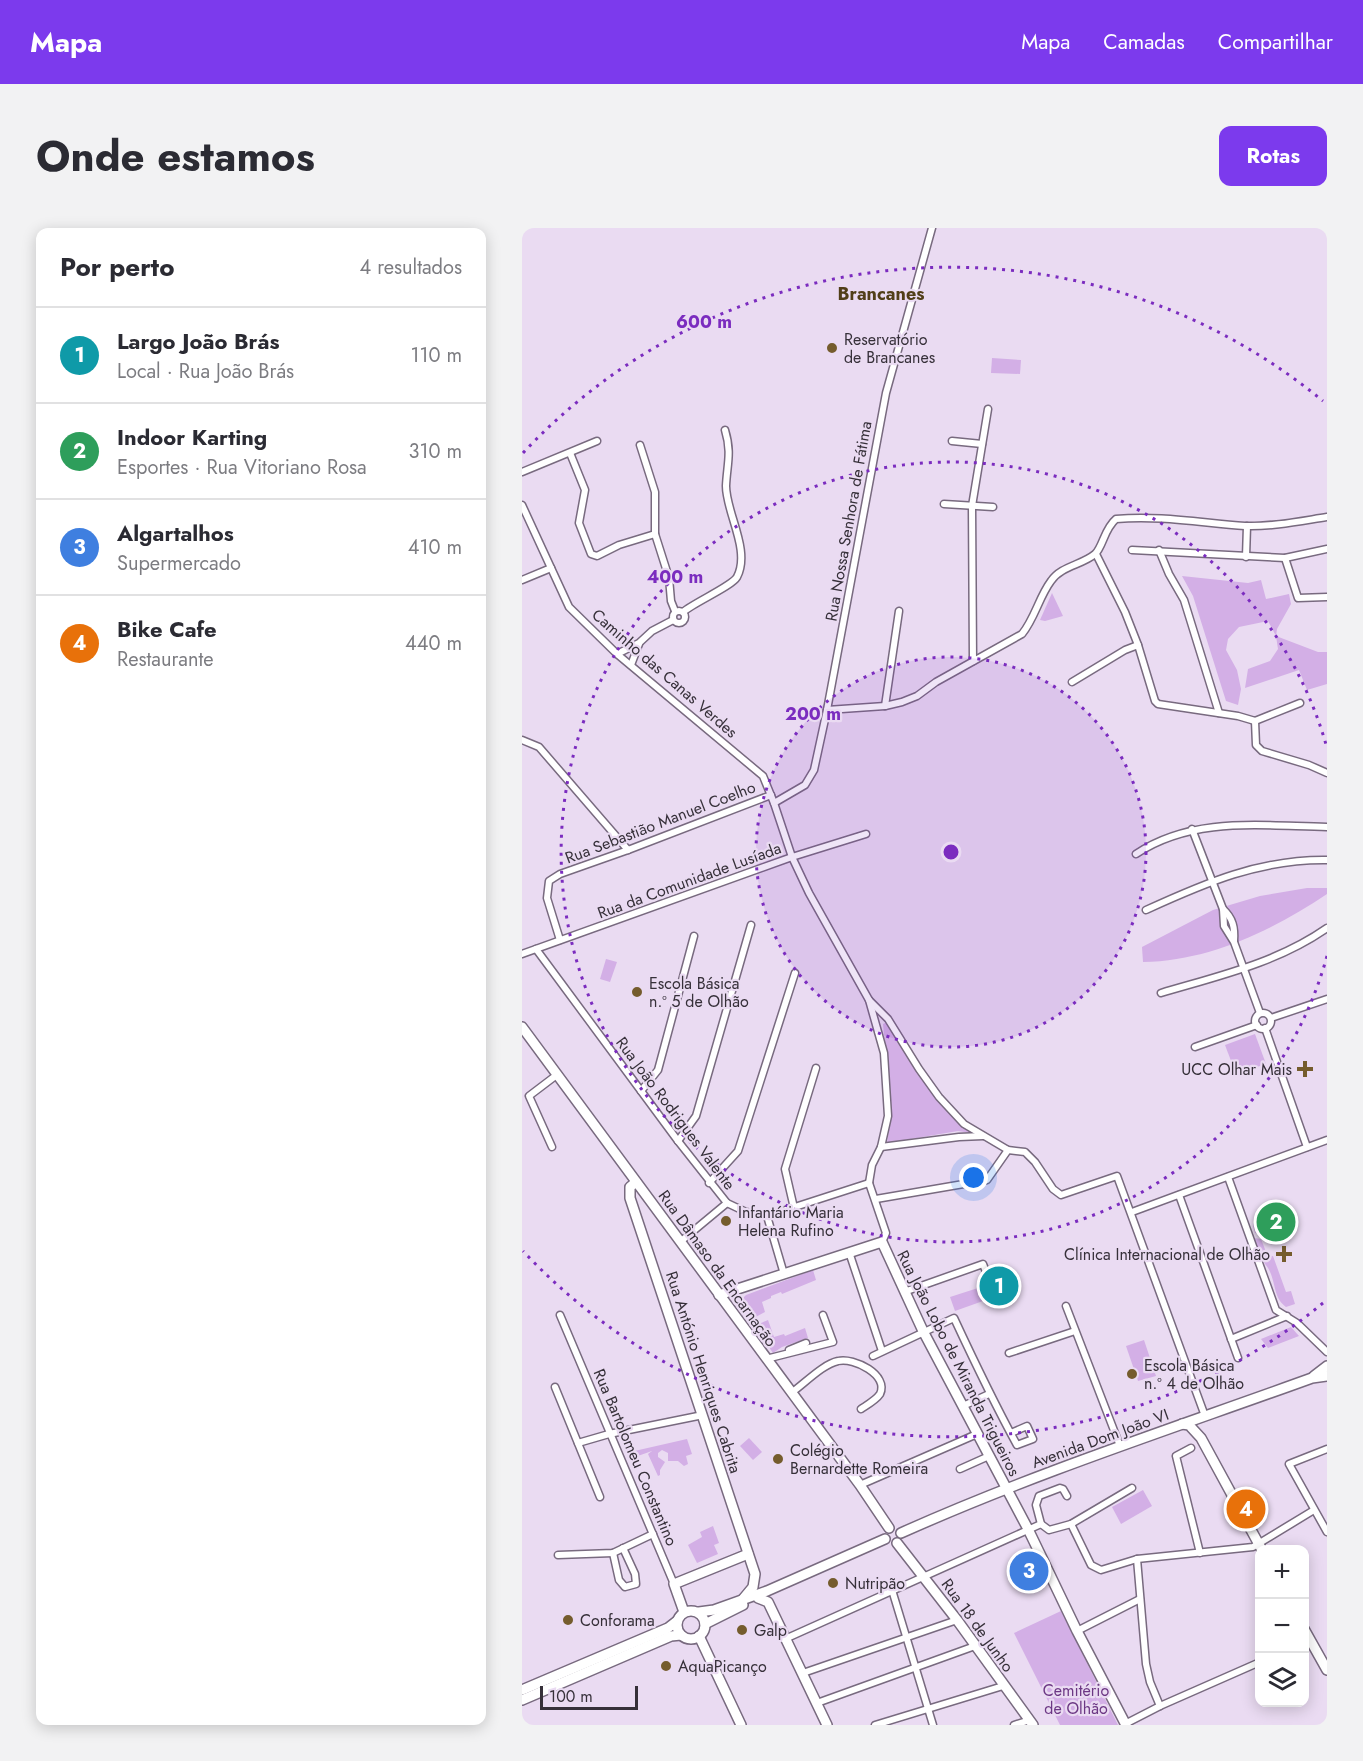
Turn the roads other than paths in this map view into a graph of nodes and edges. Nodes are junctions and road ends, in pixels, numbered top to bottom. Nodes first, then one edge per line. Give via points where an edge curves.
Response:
1 (932, 228) edge
2 (988, 409) dead end
3 (725, 430) dead end
4 (597, 441) dead end
5 (952, 441) dead end
6 (982, 444) junction
7 (640, 445) dead end
8 (570, 453) junction
9 (522, 472) edge
10 (944, 504) dead end
11 (522, 505) edge
12 (972, 506) junction
13 (993, 507) dead end
14 (1327, 517) edge
15 (1247, 526) junction
16 (655, 534) junction
17 (1327, 549) edge
18 (1132, 550) dead end
19 (1160, 550) junction
20 (1096, 554) junction
21 (1246, 557) junction
22 (1285, 558) junction
23 (551, 568) junction
24 (522, 580) edge
25 (1327, 597) edge
26 (899, 610) dead end
27 (675, 611) junction
28 (683, 612) junction
29 (673, 620) junction
30 (639, 643) junction
31 (1138, 645) junction
32 (617, 654) junction
33 (973, 661) junction
34 (631, 665) junction
35 (1072, 682) dead end
36 (1300, 703) dead end
37 (885, 706) junction
38 (827, 710) junction
39 (1220, 713) junction
40 (1255, 721) junction
41 (522, 740) edge
42 (1327, 773) edge
43 (771, 795) junction
44 (774, 803) junction
45 (1327, 827) edge
46 (1192, 829) junction
47 (866, 834) dead end
48 (628, 850) junction
49 (1136, 854) dead end
50 (792, 857) junction
51 (1327, 860) edge
52 (1213, 881) junction
53 (1146, 910) dead end
54 (751, 925) dead end
55 (1327, 928) edge
56 (694, 936) dead end
57 (560, 940) junction
58 (536, 949) junction
59 (522, 954) edge
60 (1243, 969) junction
61 (795, 973) dead end
62 (1161, 993) dead end
63 (1327, 999) edge
64 (869, 1000) junction
65 (1260, 1014) junction
66 (1271, 1018) junction
67 (1257, 1025) junction
68 (522, 1027) edge
69 (1265, 1028) junction
70 (1195, 1047) dead end
71 (816, 1068) dead end
72 (558, 1074) junction
73 (640, 1090) junction
74 (984, 1136) junction
75 (1327, 1140) edge
76 (678, 1141) junction
77 (552, 1147) dead end
78 (880, 1147) junction
79 (1307, 1147) junction
80 (1008, 1150) junction
81 (1228, 1177) junction
82 (636, 1182) junction
83 (710, 1183) junction
84 (869, 1183) junction
85 (1179, 1195) junction
86 (876, 1199) junction
87 (727, 1203) junction
88 (794, 1208) junction
89 (1131, 1212) junction
90 (767, 1216) junction
91 (680, 1242) junction
92 (882, 1242) junction
93 (849, 1252) junction
94 (784, 1274) junction
95 (1006, 1285) dead end
96 (904, 1292) junction
97 (719, 1295) junction
98 (1066, 1306) dead end
99 (560, 1315) dead end
100 (823, 1315) dead end
101 (1287, 1317) junction
102 (923, 1331) junction
103 (1075, 1331) junction
104 (1231, 1339) junction
105 (1316, 1342) junction
106 (806, 1343) dead end
107 (1327, 1346) edge
108 (882, 1351) junction
109 (1327, 1352) edge
110 (784, 1353) junction
111 (1009, 1353) dead end
112 (873, 1356) dead end
113 (1238, 1358) dead end
114 (766, 1359) junction
115 (1327, 1366) edge
116 (1327, 1376) edge
117 (1312, 1378) junction
118 (555, 1388) dead end
119 (791, 1393) junction
120 (989, 1394) junction
121 (963, 1406) junction
122 (861, 1408) dead end
123 (703, 1415) junction
124 (1203, 1416) junction
125 (1182, 1424) junction
126 (1011, 1433) dead end
127 (609, 1434) junction
128 (977, 1434) junction
129 (1201, 1438) junction
130 (578, 1443) junction
131 (1120, 1446) junction
132 (1191, 1448) dead end
133 (1327, 1449) edge
134 (989, 1456) junction
135 (960, 1469) dead end
136 (860, 1485) junction
137 (1132, 1488) dead end
138 (1006, 1489) junction
139 (1067, 1496) dead end
140 (600, 1497) dead end
141 (1314, 1510) junction
142 (1041, 1524) junction
143 (1071, 1524) junction
144 (889, 1528) junction
145 (1028, 1529) junction
146 (1327, 1532) edge
147 (901, 1533) junction
148 (653, 1534) junction
149 (885, 1539) junction
150 (897, 1543) junction
151 (1259, 1545) edge
152 (1263, 1545) edge
153 (1255, 1547) edge
154 (623, 1548) junction
155 (613, 1553) junction
156 (1200, 1553) junction
157 (748, 1554) junction
158 (558, 1555) dead end
159 (1137, 1559) junction
160 (923, 1576) junction
161 (674, 1584) junction
162 (892, 1590) junction
163 (767, 1591) junction
164 (758, 1598) junction
165 (743, 1599) junction
166 (1140, 1599) junction
167 (684, 1612) junction
168 (699, 1612) junction
169 (957, 1620) junction
170 (677, 1621) junction
171 (705, 1624) junction
172 (1077, 1631) junction
173 (681, 1635) junction
174 (699, 1636) junction
175 (906, 1637) junction
176 (785, 1638) junction
177 (1309, 1643) edge
178 (975, 1646) junction
179 (1255, 1664) edge
180 (916, 1668) junction
181 (1327, 1670) edge
182 (802, 1673) junction
183 (1003, 1686) junction
184 (522, 1690) edge
185 (522, 1700) edge
186 (817, 1703) junction
187 (1160, 1706) junction
188 (928, 1709) junction
189 (1031, 1723) edge
190 (1125, 1724) edge
191 (741, 1725) edge
192 (827, 1725) edge
193 (875, 1725) edge
194 (933, 1725) edge
195 (1014, 1725) edge

1 - 38 street, Rua Nossa Senhora de Fátima via 887,387
2 - 6 street
3 - 28 street via 730,461 726,486 740,540 740,568 730,586
4 - 8 street
5 - 6 street
6 - 12 street
7 - 16 street via 655,492
8 - 9 street
8 - 16 street via 585,490 579,524 591,554 597,556
10 - 12 street
11 - 23 street, Caminho das Canas Verdes
12 - 13 street
12 - 33 street
14 - 15 street
15 - 20 street via 1116,519 1108,525
15 - 21 street
16 - 27 street
17 - 22 street
18 - 19 street
19 - 21 street
19 - 39 street via 1184,600
20 - 31 street
20 - 33 street via 1051,580 1022,634
21 - 22 street
22 - 25 street via 1298,598
23 - 24 street
23 - 32 street, Caminho das Canas Verdes via 569,607
26 - 37 street
27 - 28 street
27 - 29 street
28 - 29 street via 683,622
29 - 30 street
30 - 32 street
30 - 34 street
31 - 35 street
31 - 39 street via 1158,704
32 - 34 street, Caminho das Canas Verdes
33 - 37 street via 917,696
34 - 43 street, Caminho das Canas Verdes via 763,776
36 - 40 street
37 - 38 street
38 - 44 street, Rua Nossa Senhora de Fátima via 814,770 805,785
39 - 40 street
40 - 42 street via 1256,746
41 - 48 street via 539,747
43 - 44 street, Caminho das Canas Verdes
43 - 48 street, Rua Sebastião Manuel Coelho
44 - 50 street, Caminho das Canas Verdes
45 - 46 street
46 - 49 street
46 - 52 street
47 - 50 street, Rua da Comunidade Lusíada
48 - 57 street, Rua Sebastião Manuel Coelho via 549,881 547,898
50 - 57 street, Rua da Comunidade Lusíada
50 - 64 street, Caminho das Canas Verdes
51 - 52 street via 1280,863
52 - 53 street
52 - 60 street via 1233,924
54 - 76 street via 696,1116
55 - 60 street
56 - 73 street via 658,1070
57 - 58 street, Rua da Comunidade Lusíada
58 - 59 street, Rua da Comunidade Lusíada
58 - 73 street, Rua João Rodrigues Valente
60 - 62 street
60 - 65 street
61 - 83 street via 738,1151
63 - 66 street
64 - 74 street via 888,1019 939,1097 964,1124
64 - 78 street via 884,1053 888,1116
65 - 66 street
65 - 67 street via 1255,1020
66 - 69 street
67 - 69 street
67 - 70 street
68 - 72 main road, Rua Dâmaso da Encarnação
69 - 79 street
71 - 88 street via 785,1168
72 - 77 street via 529,1096
72 - 82 main road, Rua Dâmaso da Encarnação
73 - 76 street, Rua João Rodrigues Valente
74 - 78 street
74 - 80 street
75 - 79 street
76 - 83 street, Rua João Rodrigues Valente
78 - 84 street
79 - 81 street
80 - 86 street via 987,1180
80 - 89 street via 1025,1152 1061,1195 1117,1176
81 - 85 street
81 - 101 street via 1276,1310
82 - 91 main road, Rua Dâmaso da Encarnação
82 - 123 main road, Rua António Henriques Cabrita via 630,1187 630,1198
83 - 87 street, Rua João Rodrigues Valente
84 - 86 street, Rua João Lobo de Miranda Trigueiros
84 - 88 street
85 - 89 street
85 - 104 street
86 - 92 street, Rua João Lobo de Miranda Trigueiros via 886,1233
87 - 90 street, Rua João Rodrigues Valente
87 - 91 street
88 - 90 street
89 - 124 street
90 - 94 street
91 - 97 main road, Rua Dâmaso da Encarnação
92 - 93 main road
92 - 96 main road, Rua João Lobo de Miranda Trigueiros
93 - 94 main road
93 - 108 street
94 - 97 main road
95 - 96 street via 993,1290 984,1264
96 - 102 main road, Rua João Lobo de Miranda Trigueiros
97 - 114 main road, Rua Dâmaso da Encarnação
98 - 103 street
99 - 127 street, Rua Bartolomeu Constantino
100 - 110 street via 832,1342
101 - 104 street
101 - 105 street
102 - 108 street
102 - 120 street via 954,1318
102 - 121 main road, Rua João Lobo de Miranda Trigueiros
103 - 111 street
103 - 131 street
104 - 113 street
105 - 107 street
105 - 109 street
106 - 110 street
108 - 112 street
110 - 114 street
114 - 119 main road, Rua Dâmaso da Encarnação
115 - 117 main road, Avenida Dom João VI
116 - 117 main road, Avenida Dom João VI
117 - 124 main road, Avenida Dom João VI
118 - 130 street
119 - 122 street via 834,1362 848,1360 872,1371 880,1389 874,1400
119 - 136 main road, Rua Dâmaso da Encarnação
120 - 121 street
120 - 126 street
121 - 128 main road, Rua João Lobo de Miranda Trigueiros
123 - 127 street
123 - 157 main road, Rua António Henriques Cabrita
124 - 125 main road, Avenida Dom João VI
124 - 129 main road
125 - 129 main road via 1189,1425
125 - 131 main road, Avenida Dom João VI
127 - 130 street
127 - 148 street, Rua Bartolomeu Constantino
128 - 134 main road, Rua João Lobo de Miranda Trigueiros
128 - 136 street
129 - 151 main road
130 - 140 street
131 - 138 main road, Avenida Dom João VI
132 - 156 street via 1176,1456
133 - 141 street via 1289,1464
134 - 135 street
134 - 138 main road, Rua João Lobo de Miranda Trigueiros
136 - 144 main road, Rua Dâmaso da Encarnação
137 - 143 street
138 - 145 main road, Rua João Lobo de Miranda Trigueiros
138 - 147 main road, Avenida Dom João VI
139 - 142 street via 1060,1488 1039,1496 1036,1505
141 - 146 street
141 - 152 street
142 - 143 street via 1049,1530
142 - 145 street
143 - 159 street via 1091,1565 1097,1569
144 - 147 main road
144 - 149 main road
145 - 160 street
145 - 172 main road, Rua João Lobo de Miranda Trigueiros
147 - 150 main road
148 - 154 street
148 - 161 street, Rua Bartolomeu Constantino
149 - 150 main road via 890,1544
149 - 163 main road
150 - 160 main road, Rua 18 de Junho
153 - 156 street
154 - 155 street
154 - 155 street via 636,1584 625,1587 619,1580
155 - 158 street
156 - 159 street
157 - 161 main road
157 - 165 main road, Rua António Henriques Cabrita via 755,1574 753,1587
159 - 166 street
160 - 162 street
160 - 169 main road, Rua 18 de Junho
161 - 167 main road, Rua Bartolomeu Constantino
162 - 175 street
162 - 176 street
163 - 164 main road
163 - 165 main road
164 - 171 main road
164 - 176 main road via 768,1602
165 - 168 main road
166 - 172 street
166 - 187 street via 1148,1673
167 - 168 main road
167 - 170 main road
168 - 171 main road
169 - 175 street
169 - 178 main road, Rua 18 de Junho
170 - 173 main road
170 - 184 main road
171 - 174 main road
172 - 190 main road, Rua João Lobo de Miranda Trigueiros
173 - 174 main road via 690,1639
173 - 185 main road
174 - 191 main road
175 - 180 street
175 - 182 street
176 - 182 main road
177 - 181 main road
178 - 180 street
178 - 183 main road, Rua 18 de Junho
179 - 187 street
180 - 186 street
180 - 188 street
182 - 186 main road
183 - 188 street
183 - 189 main road, Rua 18 de Junho
186 - 192 main road
187 - 190 street
188 - 193 street
188 - 194 street
189 - 195 street

